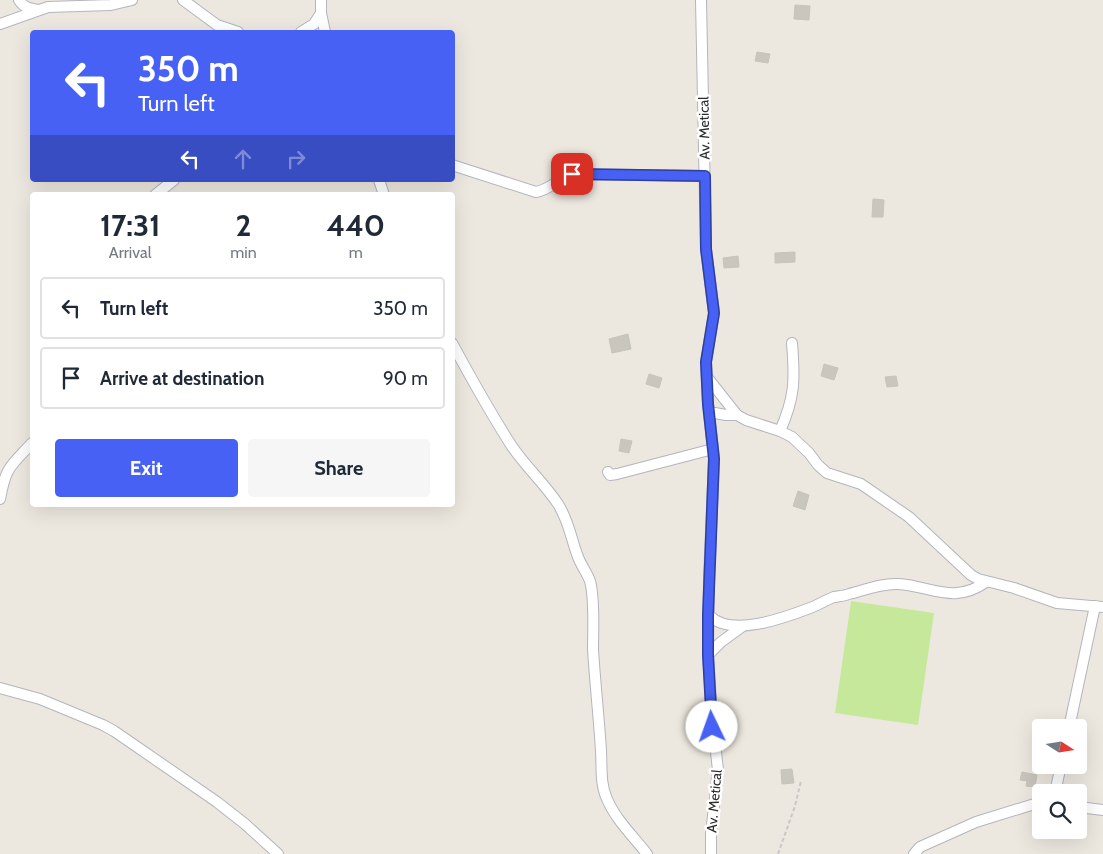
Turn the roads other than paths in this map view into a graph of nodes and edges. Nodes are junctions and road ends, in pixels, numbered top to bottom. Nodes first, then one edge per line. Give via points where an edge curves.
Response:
1 (19, 0) edge
2 (132, 0) edge
3 (183, 0) edge
4 (321, 0) edge
5 (701, 0) edge
6 (40, 10) junction
7 (321, 14) junction
8 (0, 24) edge
9 (232, 30) edge
10 (305, 30) edge
11 (325, 30) edge
12 (455, 167) edge
13 (705, 176) junction
14 (171, 182) edge
15 (158, 192) edge
16 (792, 343) dead end
17 (455, 348) edge
18 (707, 377) junction
19 (709, 412) junction
20 (731, 415) junction
21 (710, 427) junction
22 (780, 431) junction
23 (30, 444) edge
24 (713, 449) junction
25 (608, 472) dead end
26 (0, 499) edge
27 (986, 582) junction
28 (1099, 607) edge
29 (708, 615) junction
30 (743, 626) junction
31 (708, 655) junction
32 (0, 688) edge
33 (1072, 719) edge
34 (1032, 806) edge
35 (1087, 808) edge
36 (1103, 810) edge
37 (278, 854) edge
38 (647, 854) edge
39 (711, 854) edge
40 (914, 854) edge

1 - 6 street via 29,8
2 - 6 street via 110,5 60,6
3 - 9 street via 217,25
4 - 7 street
5 - 13 street, Av. Metical
6 - 8 street
7 - 10 street
7 - 11 street
12 - 13 street via 536,192 572,174
13 - 18 street, Av. Metical via 706,249 714,313 706,357
14 - 15 street
16 - 22 street via 793,393
17 - 38 street via 512,446 562,510 578,558 591,584 604,793 630,836
18 - 19 street, Av. Metical
18 - 20 street
19 - 20 street
19 - 21 street, Av. Metical
20 - 21 street via 718,417
20 - 22 street
21 - 24 street, Av. Metical
22 - 27 street via 792,437 827,473 860,484 909,517 971,575
23 - 26 street via 9,467
24 - 25 street via 617,474
24 - 29 street, Av. Metical
27 - 28 street via 1057,603
27 - 30 street via 975,589 952,593 888,584 834,597 800,611
28 - 33 street
29 - 30 street via 714,622
29 - 31 street, Av. Metical
30 - 31 street
31 - 39 street, Av. Metical via 718,770
32 - 37 street via 48,702 114,731 217,802
34 - 40 street via 976,822 920,847
35 - 36 street

